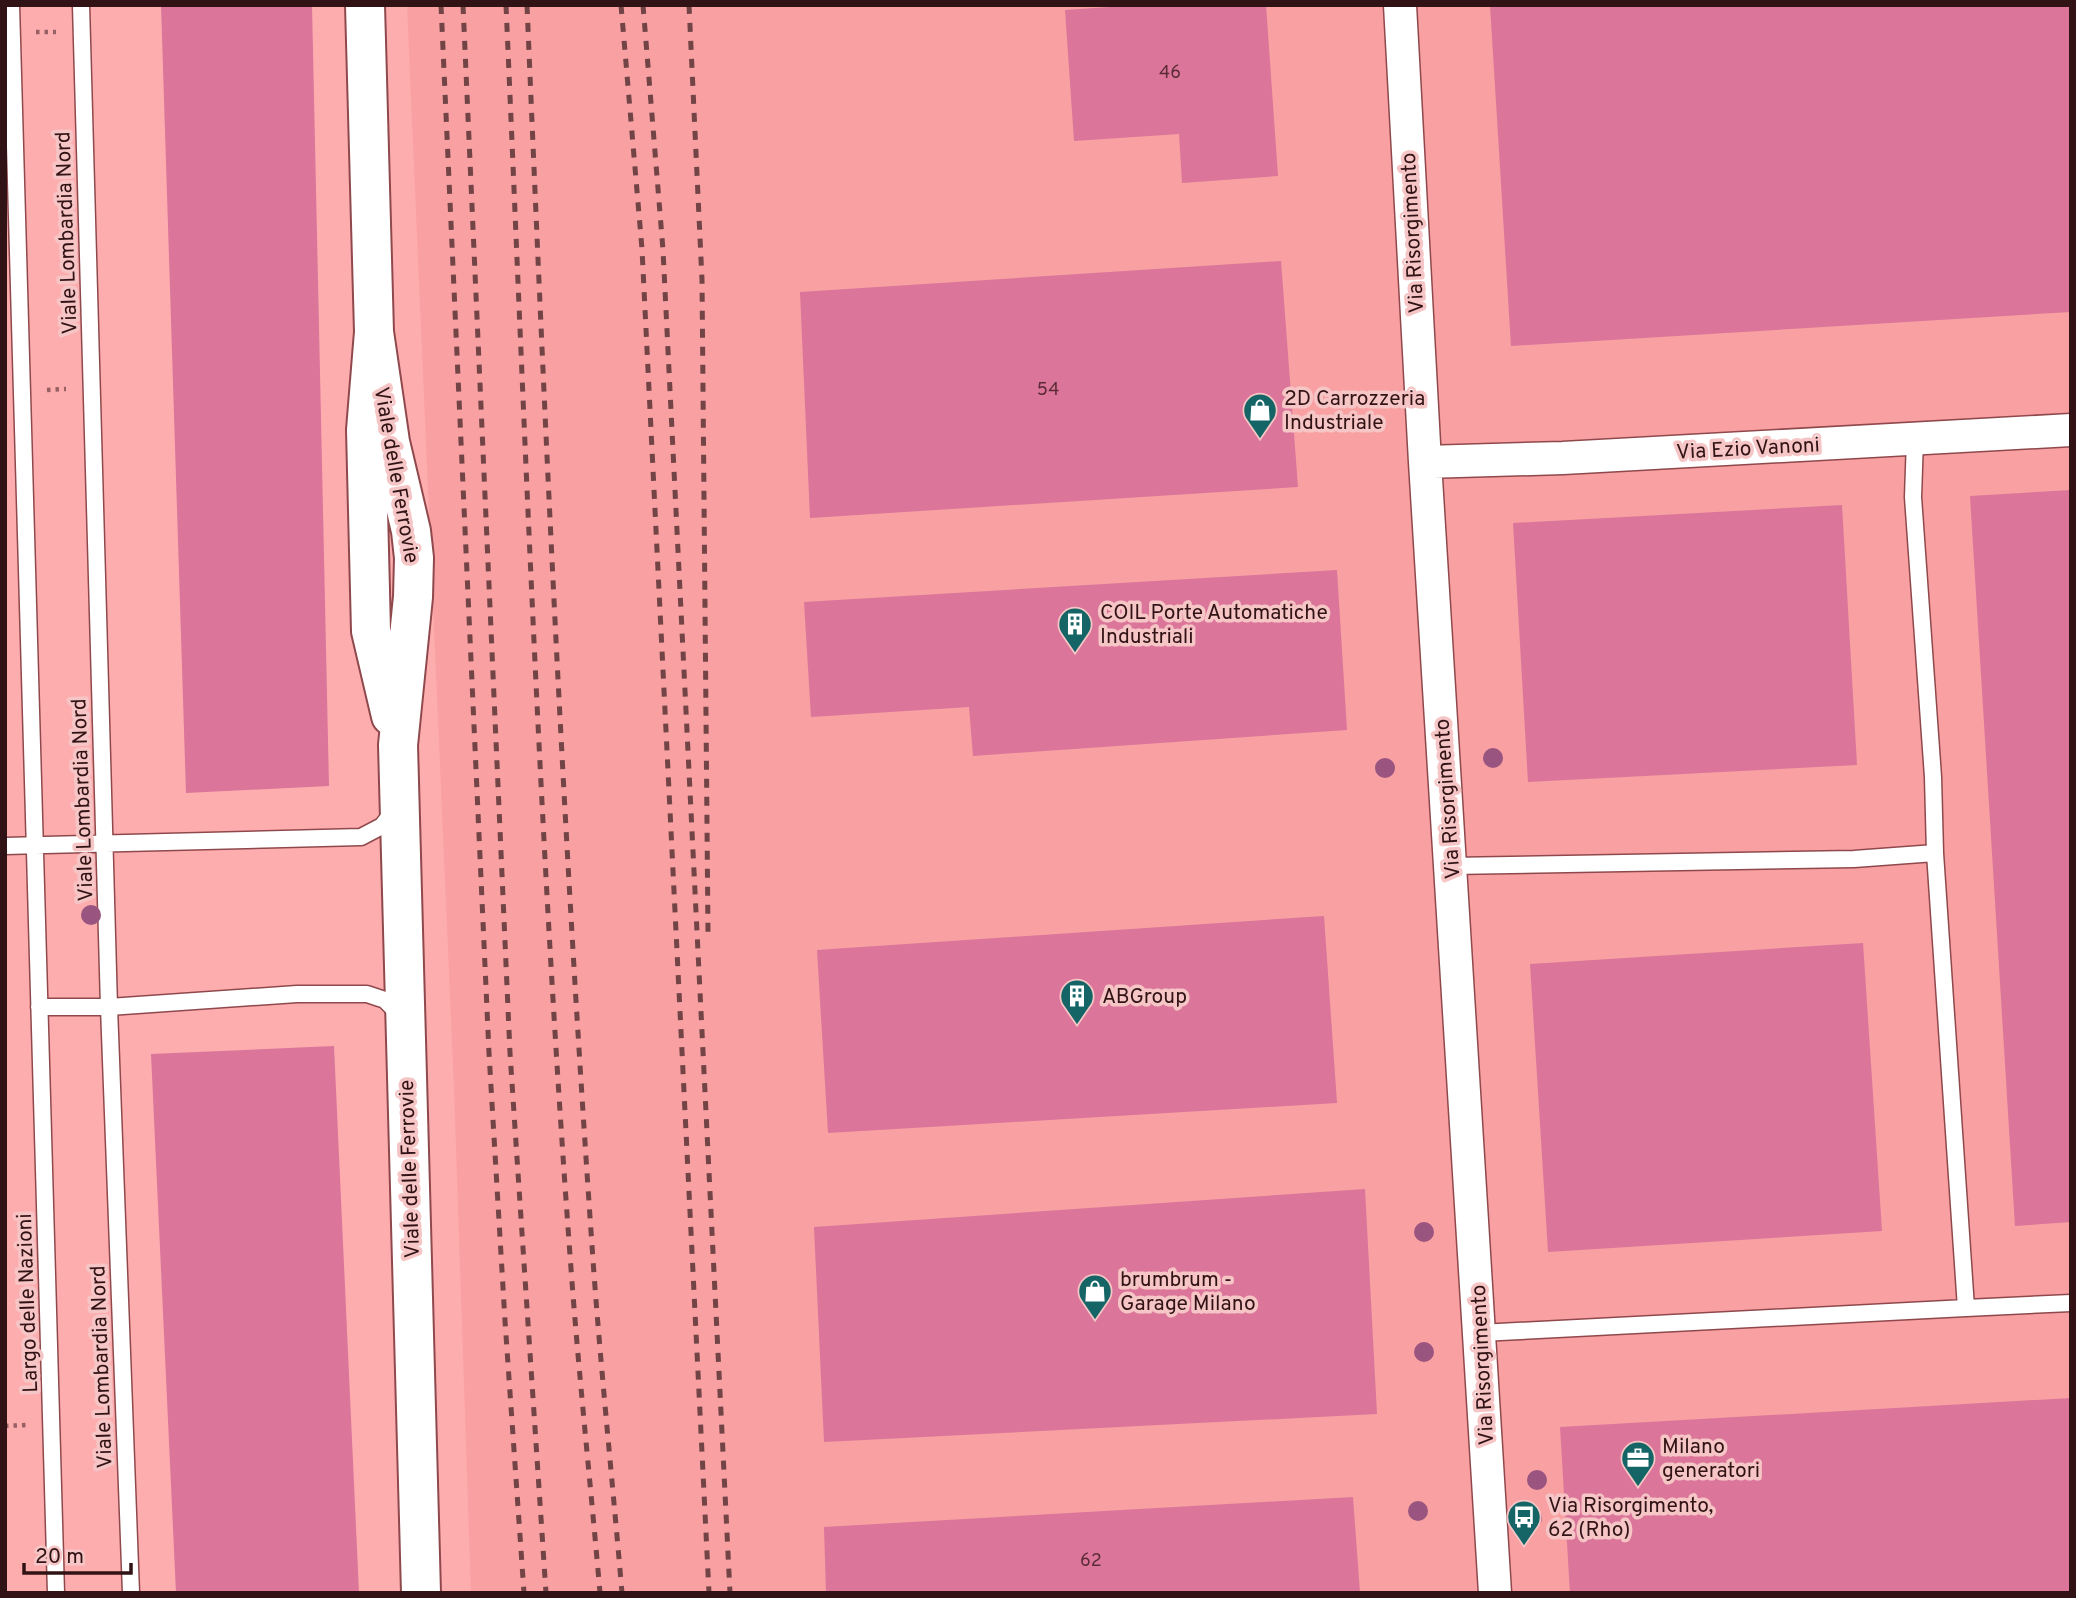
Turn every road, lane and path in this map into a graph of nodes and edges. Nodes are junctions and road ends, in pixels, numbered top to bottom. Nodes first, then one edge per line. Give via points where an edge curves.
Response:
1 (12, 5) edge
2 (81, 5) edge
3 (365, 5) edge
4 (1400, 5) edge
5 (81, 32) junction
6 (12, 33) junction
7 (2071, 430) edge
8 (1915, 439) junction
9 (1425, 462) junction
10 (401, 793) junction
11 (105, 843) junction
12 (35, 845) junction
13 (5, 846) edge
14 (1935, 853) junction
15 (1451, 866) junction
16 (39, 1007) junction
17 (109, 1007) junction
18 (405, 1041) junction
19 (2071, 1303) edge
20 (1966, 1308) junction
21 (1480, 1333) junction
22 (56, 1593) edge
23 (131, 1593) edge
24 (421, 1593) edge
25 (1495, 1593) edge

1 - 6 lane, Largo delle Nazioni
2 - 5 lane, Viale Lombardia Nord
3 - 10 street, Viale delle Ferrovie via 374,332 414,558 398,745
4 - 9 street, Via Risorgimento
5 - 6 path
5 - 11 lane, Viale Lombardia Nord
6 - 12 lane, Largo delle Nazioni
7 - 8 street, Via Ezio Vanoni
8 - 9 street, Via Ezio Vanoni
8 - 14 lane via 1913,497
9 - 15 street, Via Risorgimento
10 - 11 lane via 389,818 360,837
10 - 18 street, Viale delle Ferrovie
11 - 12 lane
11 - 17 lane, Viale Lombardia Nord
12 - 13 lane
12 - 16 lane, Largo delle Nazioni
14 - 15 lane via 1854,859
14 - 20 lane
15 - 21 street, Via Risorgimento
16 - 17 lane
16 - 22 lane, Largo delle Nazioni
17 - 18 lane via 297,994 367,994 394,1009
17 - 23 lane, Viale Lombardia Nord
18 - 24 street, Viale delle Ferrovie
19 - 20 lane
20 - 21 lane
21 - 25 street, Via Risorgimento

